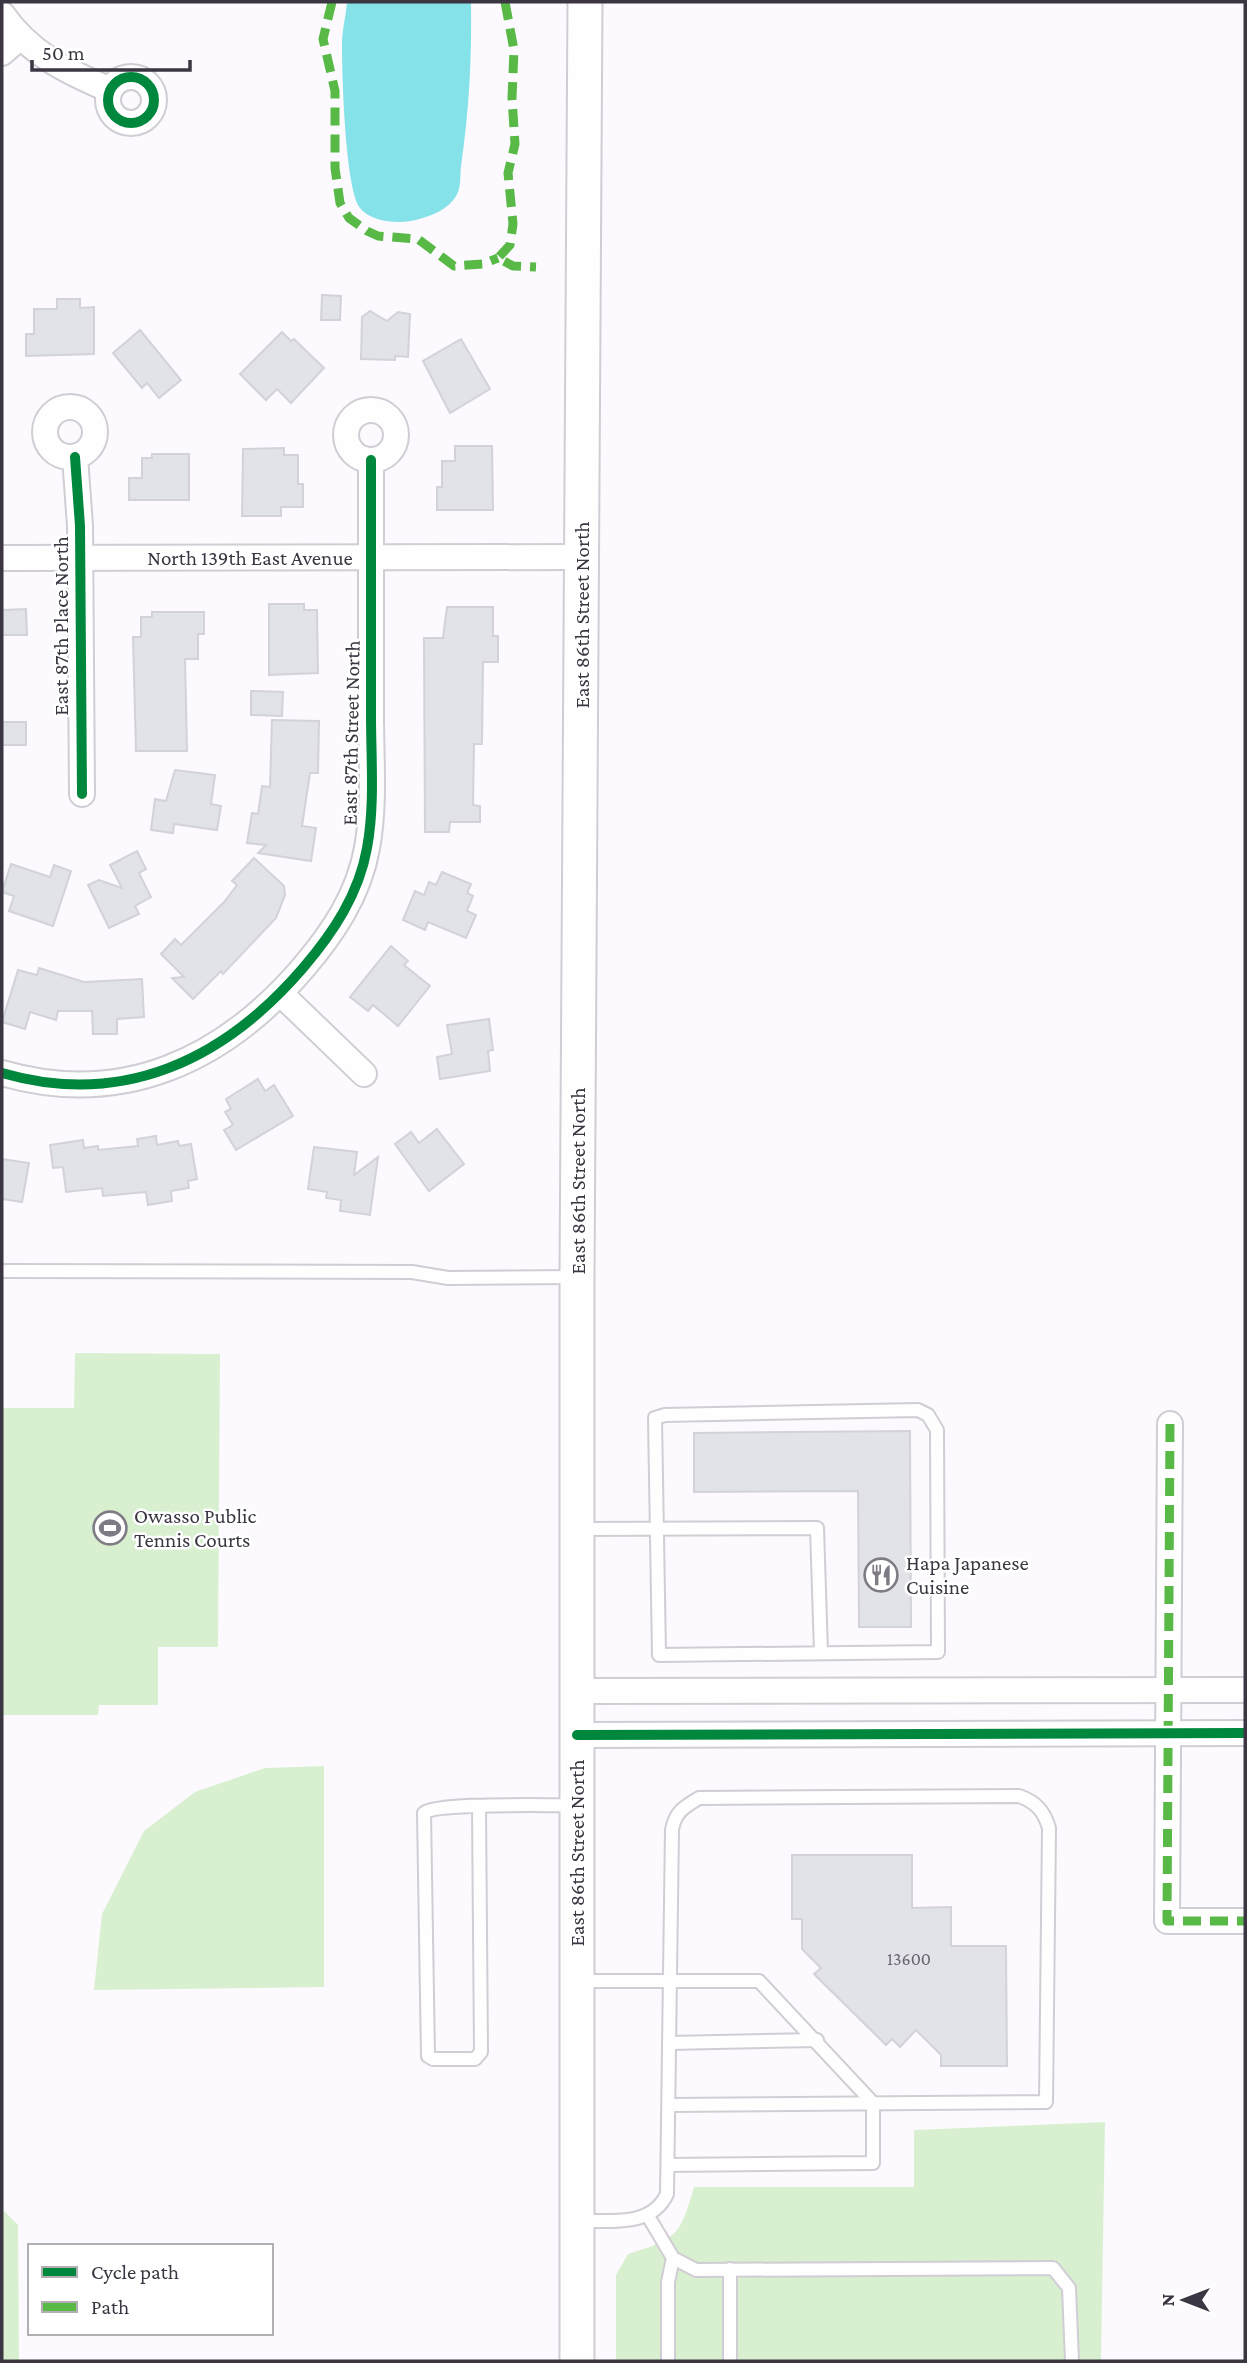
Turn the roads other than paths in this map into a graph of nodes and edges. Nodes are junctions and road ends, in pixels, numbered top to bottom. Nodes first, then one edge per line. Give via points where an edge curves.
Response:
1 (585, 2) edge
2 (2, 14) edge
3 (10, 46) edge
4 (110, 90) dead end
5 (75, 457) dead end
6 (371, 460) dead end
7 (80, 557) junction
8 (582, 557) junction
9 (2, 558) edge
10 (371, 558) junction
11 (82, 794) dead end
12 (281, 994) junction
13 (2, 1073) edge
14 (364, 1074) dead end
15 (2, 1271) edge
16 (577, 1277) junction
17 (1170, 1423) dead end
18 (656, 1527) junction
19 (577, 1529) junction
20 (821, 1653) junction
21 (1169, 1689) junction
22 (1245, 1690) edge
23 (577, 1691) junction
24 (1169, 1732) junction
25 (1245, 1732) edge
26 (577, 1735) junction
27 (577, 1805) junction
28 (478, 1807) junction
29 (1245, 1921) edge
30 (670, 1980) junction
31 (577, 1981) junction
32 (817, 2040) junction
33 (669, 2043) junction
34 (873, 2104) junction
35 (668, 2105) junction
36 (668, 2165) junction
37 (648, 2216) junction
38 (577, 2221) junction
39 (673, 2258) junction
40 (730, 2269) junction
41 (577, 2361) edge
42 (668, 2361) edge
43 (730, 2361) edge
44 (1072, 2361) edge

1 - 8 main road, East 86th Street North
2 - 3 street
3 - 4 street
5 - 7 street, East 87th Place North
6 - 10 street, East 87th Street North
7 - 9 street, North 139th East Avenue
7 - 10 street, North 139th East Avenue
7 - 11 street, East 87th Place North
8 - 10 street, North 139th East Avenue
8 - 16 main road, East 86th Street North
10 - 12 street, East 87th Street North via 371,816 367,848 360,877 340,918
12 - 13 street, East 87th Street North via 222,1043 182,1064 134,1079 45,1083
12 - 14 street
15 - 16 lane
16 - 19 main road, East 86th Street North
17 - 21 street
18 - 19 lane
18 - 20 lane via 817,1528
18 - 20 lane via 659,1655
18 - 20 lane via 655,1418 918,1410 929,1415 937,1430 938,1652
19 - 23 main road, East 86th Street North
21 - 22 street
21 - 23 street
21 - 24 street
23 - 26 main road, East 86th Street North
24 - 25 street
24 - 26 street
24 - 29 street via 1167,1921
26 - 27 main road, East 86th Street North
27 - 28 lane
27 - 31 main road, East 86th Street North
28 - 28 lane via 430,1808 424,1813 428,2056 433,2060 475,2059 481,2052
30 - 31 lane
30 - 32 lane via 759,1982
30 - 33 lane
30 - 34 lane via 674,1817 699,1798 1030,1799 1049,1828 1046,2102
31 - 38 main road, East 86th Street North
32 - 33 lane
32 - 34 lane
33 - 35 lane
34 - 35 lane
34 - 36 lane via 873,2163
35 - 36 lane
36 - 37 lane via 667,2194 661,2207
37 - 38 lane
37 - 39 lane
38 - 41 main road, East 86th Street North
39 - 40 lane via 696,2270
39 - 42 lane via 668,2282
40 - 43 lane
40 - 44 lane via 1053,2268 1069,2288

